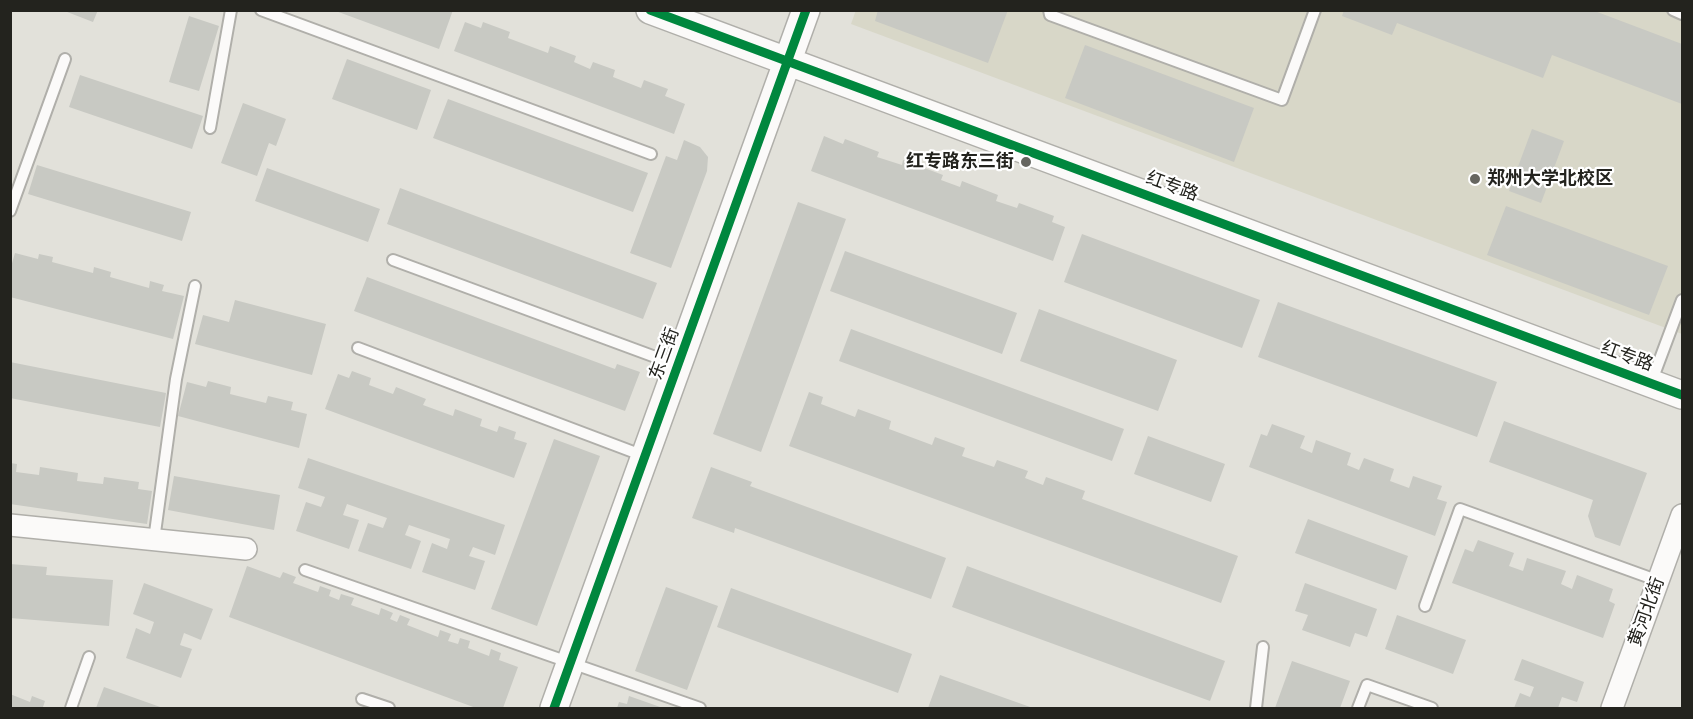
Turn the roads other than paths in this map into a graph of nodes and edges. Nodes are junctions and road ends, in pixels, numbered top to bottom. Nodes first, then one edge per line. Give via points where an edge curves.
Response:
1 (231, 10) edge
2 (261, 10) edge
3 (650, 10) edge
4 (806, 10) edge
5 (1049, 10) edge
6 (1315, 10) edge
7 (1673, 10) edge
8 (1683, 14) edge
9 (65, 59) dead end
10 (788, 62) junction
11 (210, 128) dead end
12 (651, 154) dead end
13 (10, 211) edge
14 (393, 260) dead end
15 (195, 286) dead end
16 (1683, 300) edge
17 (358, 348) dead end
18 (678, 366) junction
19 (1651, 383) junction
20 (1683, 395) edge
21 (645, 456) junction
22 (1683, 515) edge
23 (10, 525) edge
24 (154, 540) junction
25 (246, 549) dead end
26 (305, 570) dead end
27 (1659, 581) junction
28 (1425, 606) dead end
29 (1263, 647) dead end
30 (89, 657) dead end
31 (571, 662) junction
32 (362, 699) dead end
33 (71, 708) edge
34 (389, 708) edge
35 (554, 708) edge
36 (700, 708) edge
37 (1256, 708) edge
38 (1358, 708) edge
39 (1432, 708) edge
40 (1612, 708) edge

1 - 11 lane
2 - 12 lane
3 - 10 street, 红专路
4 - 10 street, 东三街
5 - 6 lane via 1050,15 1282,100
7 - 8 lane
9 - 13 lane
10 - 18 street, 东三街
10 - 19 street, 红专路
14 - 18 lane
15 - 24 lane via 176,380
16 - 19 lane
17 - 21 lane
18 - 21 street, 东三街
19 - 20 street, 红专路
21 - 31 street, 东三街
22 - 27 street, 黄河北街
23 - 24 street
24 - 25 street
26 - 31 lane
27 - 28 lane via 1460,509
27 - 40 street, 黄河北街
29 - 37 lane
30 - 33 lane
31 - 35 street, 东三街
31 - 36 lane
32 - 34 lane
38 - 39 lane via 1367,685

